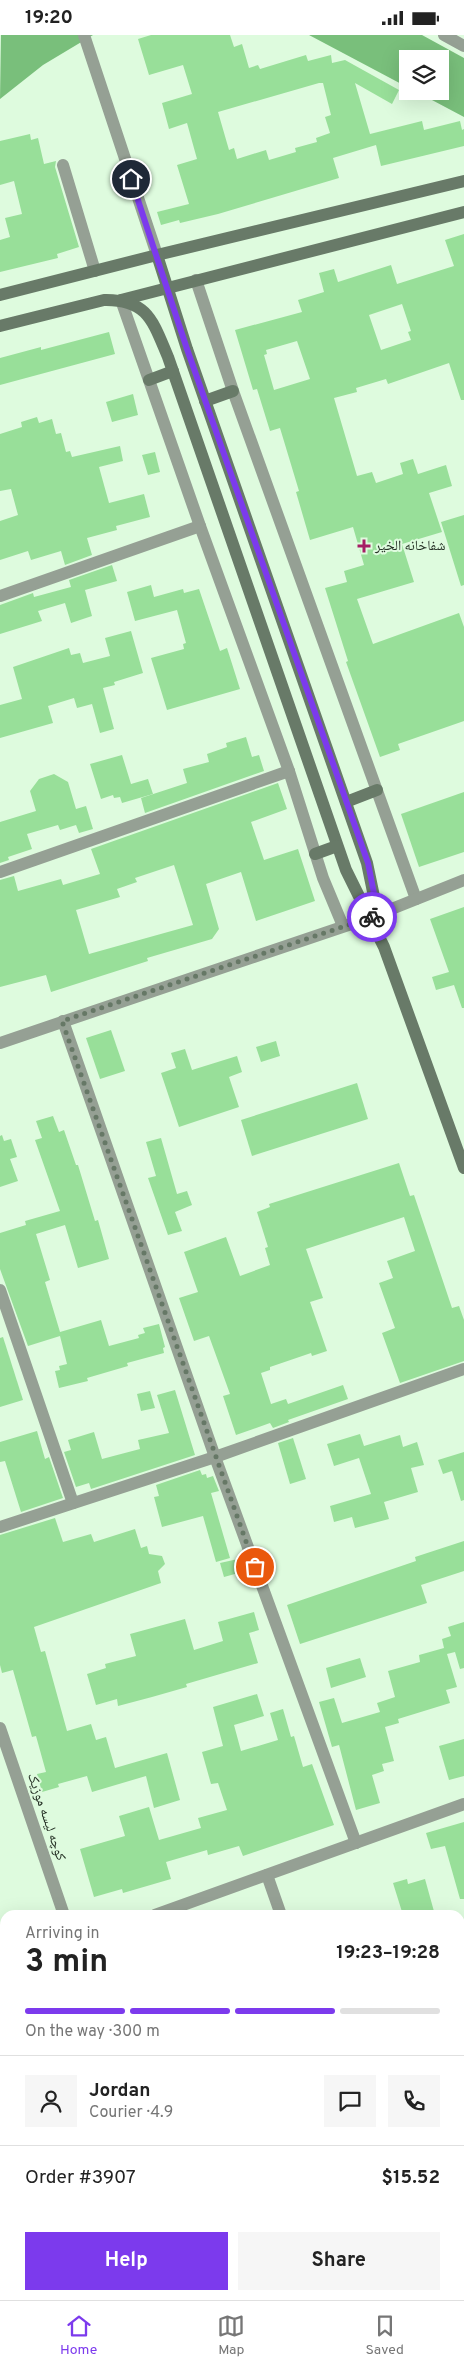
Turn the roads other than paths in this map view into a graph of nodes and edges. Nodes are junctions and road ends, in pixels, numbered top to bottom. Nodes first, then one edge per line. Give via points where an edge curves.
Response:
1 (444, 35) edge
2 (85, 38) edge
3 (464, 46) edge
4 (63, 165) dead end
5 (464, 181) edge
6 (464, 212) edge
7 (157, 255) junction
8 (95, 271) junction
9 (196, 280) junction
10 (167, 288) junction
11 (0, 295) edge
12 (121, 300) junction
13 (0, 326) edge
14 (173, 371) junction
15 (149, 380) junction
16 (233, 391) junction
17 (205, 401) junction
18 (200, 526) junction
19 (0, 596) edge
20 (289, 771) junction
21 (377, 790) junction
22 (346, 802) junction
23 (338, 846) junction
24 (315, 854) junction
25 (0, 873) edge
26 (464, 880) edge
27 (416, 899) junction
28 (374, 916) junction
29 (343, 926) junction
30 (62, 1021) junction
31 (0, 1043) edge
32 (464, 1168) edge
33 (0, 1290) edge
34 (464, 1369) edge
35 (214, 1457) junction
36 (73, 1503) junction
37 (0, 1527) edge
38 (0, 1728) edge
39 (464, 1804) edge
40 (356, 1843) junction
41 (267, 1875) junction
42 (62, 1910) edge
43 (169, 1910) edge
44 (279, 1910) edge

1 - 3 street
2 - 7 street
4 - 8 street
5 - 7 main road
6 - 9 main road
7 - 8 main road
7 - 10 main road
8 - 11 main road
9 - 10 main road
9 - 16 street
10 - 12 main road
10 - 17 main road
12 - 13 main road via 104,300
12 - 14 main road via 144,310 152,319
12 - 15 street
14 - 15 main road
14 - 23 main road
15 - 18 street
16 - 17 main road
16 - 21 street
17 - 22 main road
18 - 19 street
18 - 20 street
20 - 24 street
20 - 25 street
21 - 22 main road
21 - 27 street
22 - 28 main road via 368,863
23 - 24 main road
23 - 28 main road via 346,870
24 - 29 street
26 - 27 street
27 - 28 street
28 - 29 street
28 - 32 main road
29 - 30 street
30 - 31 street
30 - 35 street
33 - 36 street
34 - 35 street
35 - 36 street
35 - 40 street
36 - 37 street
38 - 42 street, کوچه لیسه موزیک
39 - 40 street
40 - 41 street
41 - 43 street
41 - 44 street

